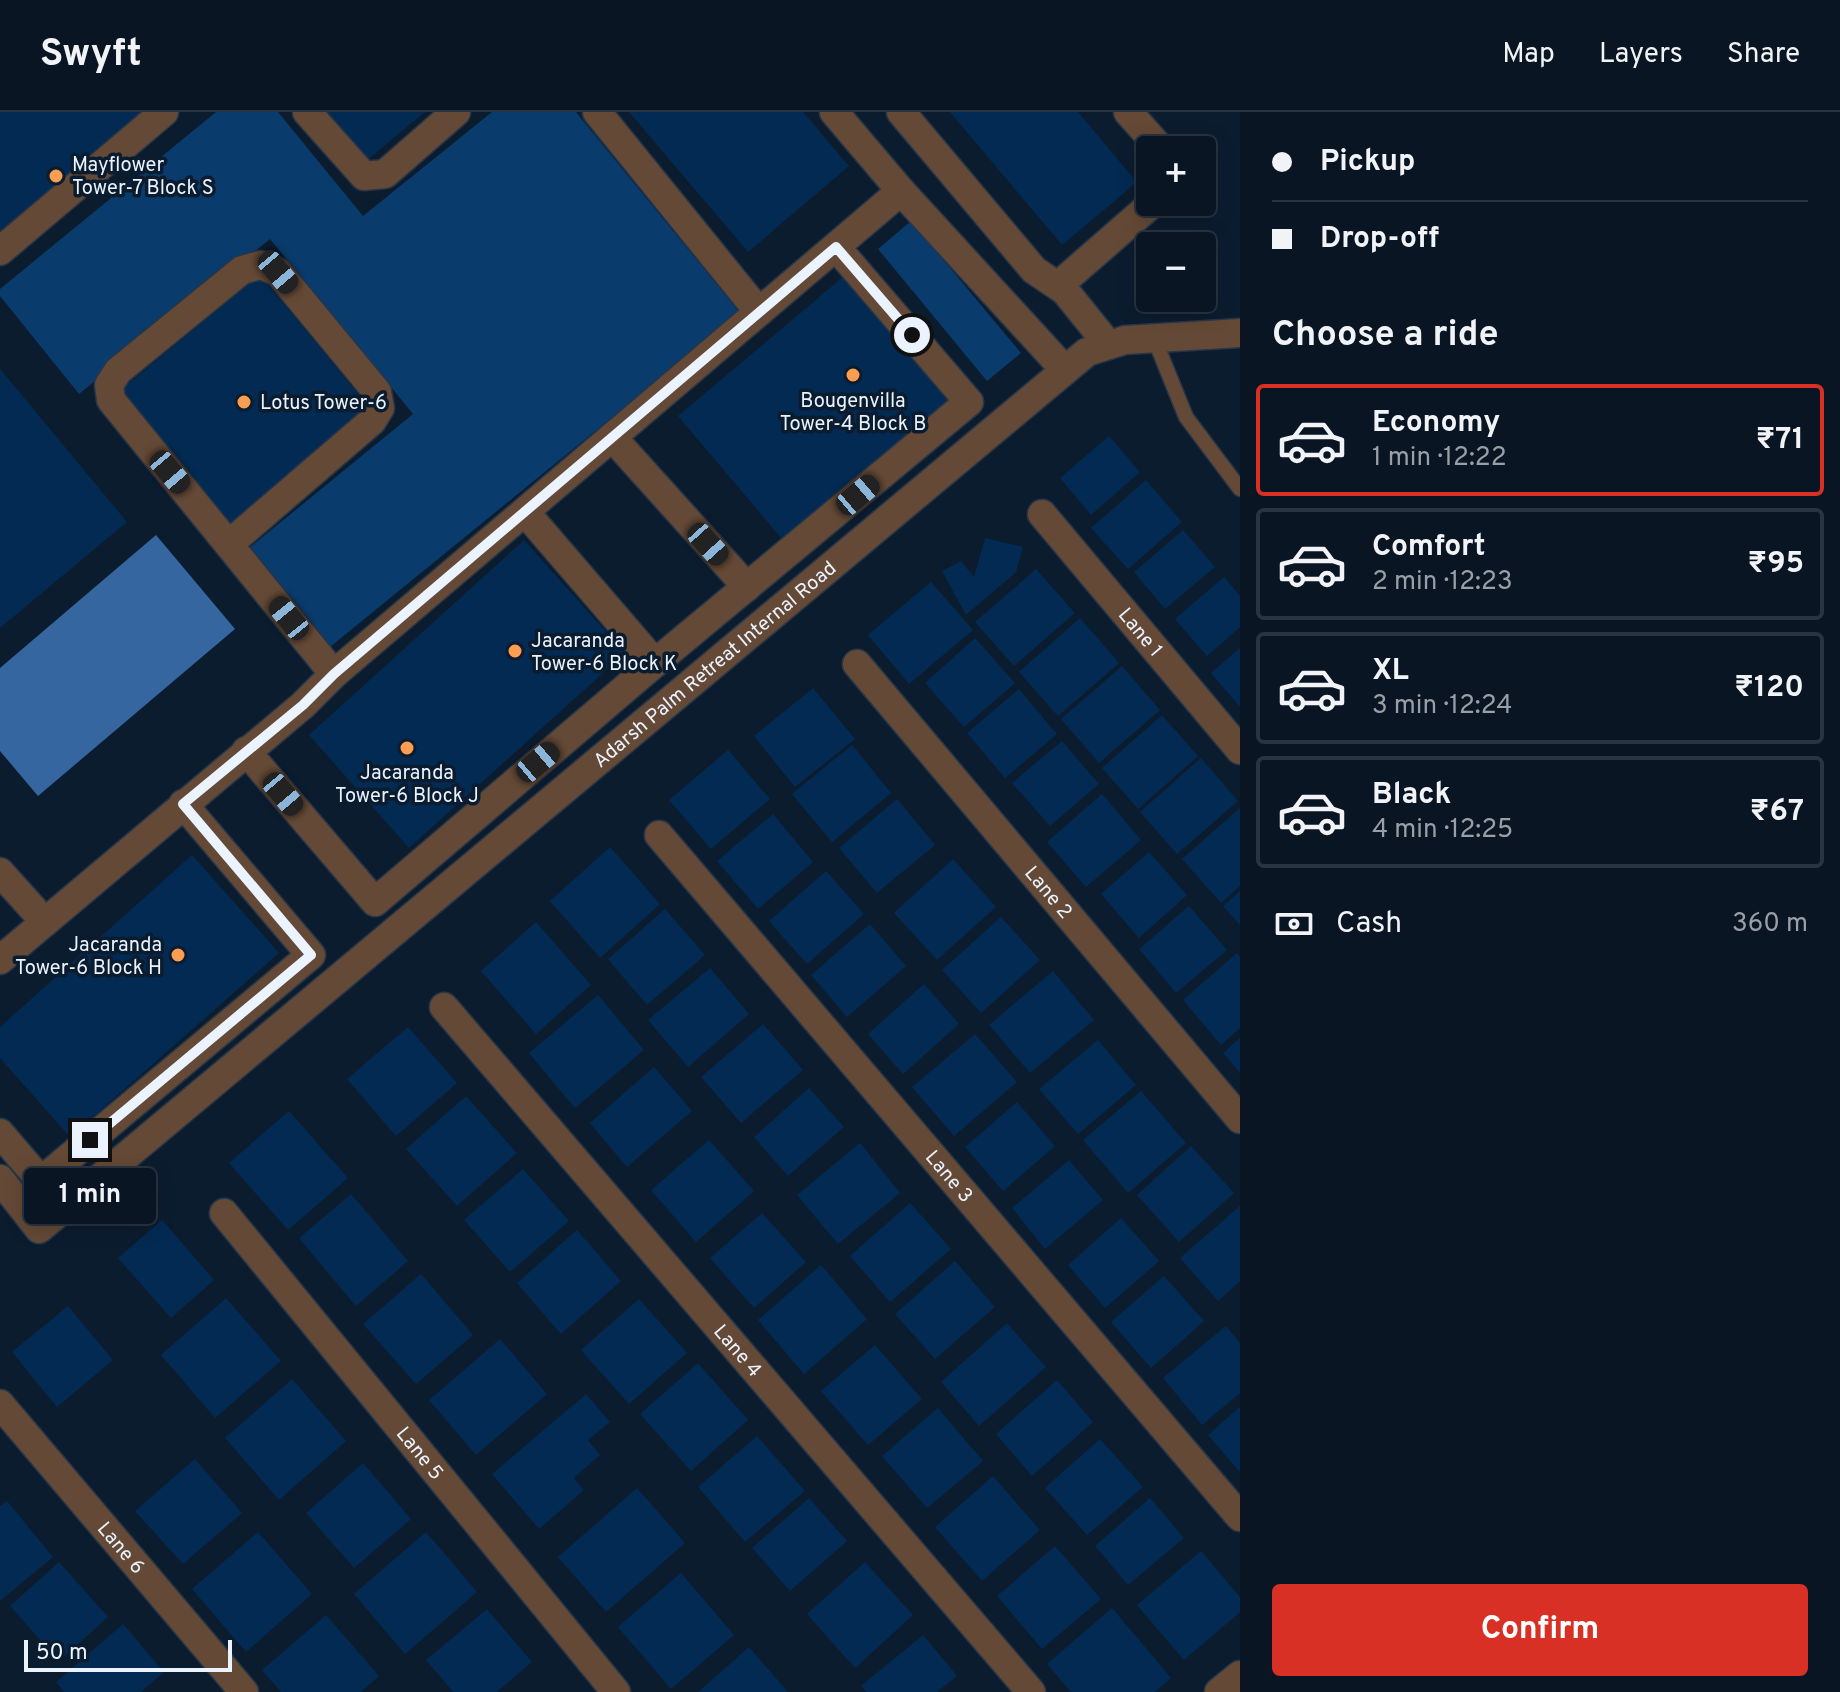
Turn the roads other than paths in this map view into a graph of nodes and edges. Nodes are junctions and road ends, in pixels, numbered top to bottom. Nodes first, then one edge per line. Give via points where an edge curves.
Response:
1 (164, 112) edge
2 (307, 112) edge
3 (456, 112) edge
4 (597, 112) edge
5 (834, 112) edge
6 (901, 112) edge
7 (1128, 112) edge
8 (1149, 136) edge
9 (901, 191) junction
10 (1138, 216) edge
11 (836, 247) junction
12 (0, 251) edge
13 (1065, 291) junction
14 (759, 312) junction
15 (1240, 333) edge
16 (1154, 338) junction
17 (1107, 343) junction
18 (1065, 370) junction
19 (612, 437) junction
20 (1240, 489) edge
21 (525, 512) junction
22 (1042, 514) dead end
23 (229, 544) junction
24 (747, 587) junction
25 (655, 663) junction
26 (857, 664) dead end
27 (334, 674) junction
28 (1240, 750) edge
29 (246, 751) junction
30 (183, 804) junction
31 (659, 835) dead end
32 (0, 872) edge
33 (45, 922) junction
34 (0, 960) edge
35 (444, 1007) dead end
36 (1240, 1119) edge
37 (0, 1133) edge
38 (0, 1179) edge
39 (224, 1213) dead end
40 (0, 1404) edge
41 (1240, 1517) edge
42 (1240, 1675) edge
43 (244, 1692) edge
44 (616, 1692) edge
45 (1031, 1692) edge
46 (1219, 1692) edge

1 - 12 street
2 - 3 street via 364,176 375,177
4 - 14 street
5 - 9 street
6 - 13 street via 1034,270
7 - 8 street
9 - 11 street
9 - 18 street
10 - 13 street via 1068,277
11 - 14 street
11 - 24 street via 969,402
13 - 17 street
14 - 19 street
15 - 16 street, Adarsh Palm Retreat Internal Road
16 - 17 street, Adarsh Palm Retreat Internal Road
16 - 20 lane via 1186,417
17 - 18 street, Adarsh Palm Retreat Internal Road
18 - 38 street, Adarsh Palm Retreat Internal Road via 39,1229
19 - 21 street
19 - 24 street
21 - 25 street
21 - 27 street
22 - 28 street, Lane 1
23 - 23 street via 111,400 109,385 118,371 242,270 261,265 278,272 377,392 380,408 372,421
23 - 27 street
24 - 25 street
25 - 29 street via 375,902
26 - 36 street, Lane 2
27 - 29 street
29 - 30 street
30 - 33 street
30 - 37 street via 311,955 41,1181
31 - 41 street, Lane 3
32 - 33 street
33 - 34 street
35 - 45 street, Lane 4
39 - 44 street, Lane 5
40 - 43 street, Lane 6
42 - 46 street

